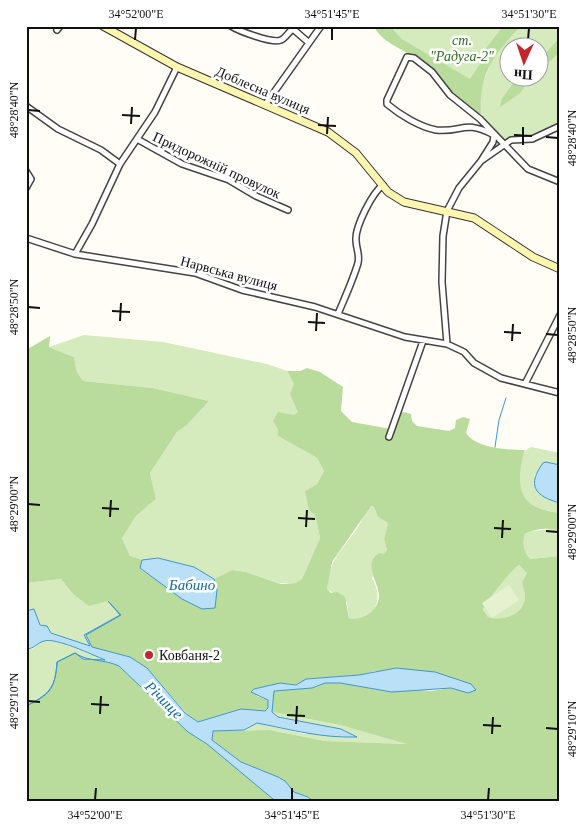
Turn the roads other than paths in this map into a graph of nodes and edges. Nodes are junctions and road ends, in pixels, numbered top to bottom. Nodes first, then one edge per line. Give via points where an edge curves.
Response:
1 (231, 26) edge
2 (321, 26) edge
3 (105, 27) edge
4 (308, 42) junction
5 (177, 67) junction
6 (265, 105) junction
7 (26, 106) edge
8 (560, 126) edge
9 (494, 135) junction
10 (137, 140) junction
11 (506, 144) junction
12 (482, 161) junction
13 (120, 164) junction
14 (26, 171) edge
15 (560, 182) edge
16 (383, 185) junction
17 (26, 188) edge
18 (288, 210) dead end
19 (447, 211) junction
20 (26, 238) edge
21 (75, 254) junction
22 (560, 269) edge
23 (338, 314) junction
24 (560, 314) edge
25 (423, 341) junction
26 (447, 344) junction
27 (525, 384) junction
28 (560, 393) edge
29 (389, 437) dead end

1 - 4 street via 275,41 282,40 293,29
2 - 4 street
3 - 5 street, Доблесна вулиця
4 - 6 street
5 - 6 street, Доблесна вулиця
5 - 10 street, Придорожній провулок
6 - 16 street, Доблесна вулиця via 336,137 362,158
7 - 13 street via 58,129 102,150
8 - 11 street via 543,136 515,138
9 - 9 street via 450,95 432,72 414,58 406,57 387,100 389,106 414,122 436,130 471,126
9 - 11 street
9 - 12 street
10 - 13 street, Придорожній провулок
10 - 18 street, Придорожній провулок via 182,164 229,180
11 - 12 street
11 - 15 street via 528,169
12 - 19 street via 458,188
13 - 21 street, Придорожній провулок
14 - 17 street via 31,179
16 - 19 street, Доблесна вулиця via 404,202
16 - 23 street via 372,197 357,233 358,262
19 - 22 street, Доблесна вулиця via 474,218 533,257
19 - 26 street via 442,282
20 - 21 street, Нарвська вулиця
21 - 23 street, Нарвська вулиця via 195,274 242,290
23 - 25 street, Нарвська вулиця
24 - 27 street
25 - 26 street, Нарвська вулиця
25 - 29 street
26 - 27 street, Нарвська вулиця via 464,352 488,371
27 - 28 street, Нарвська вулиця

